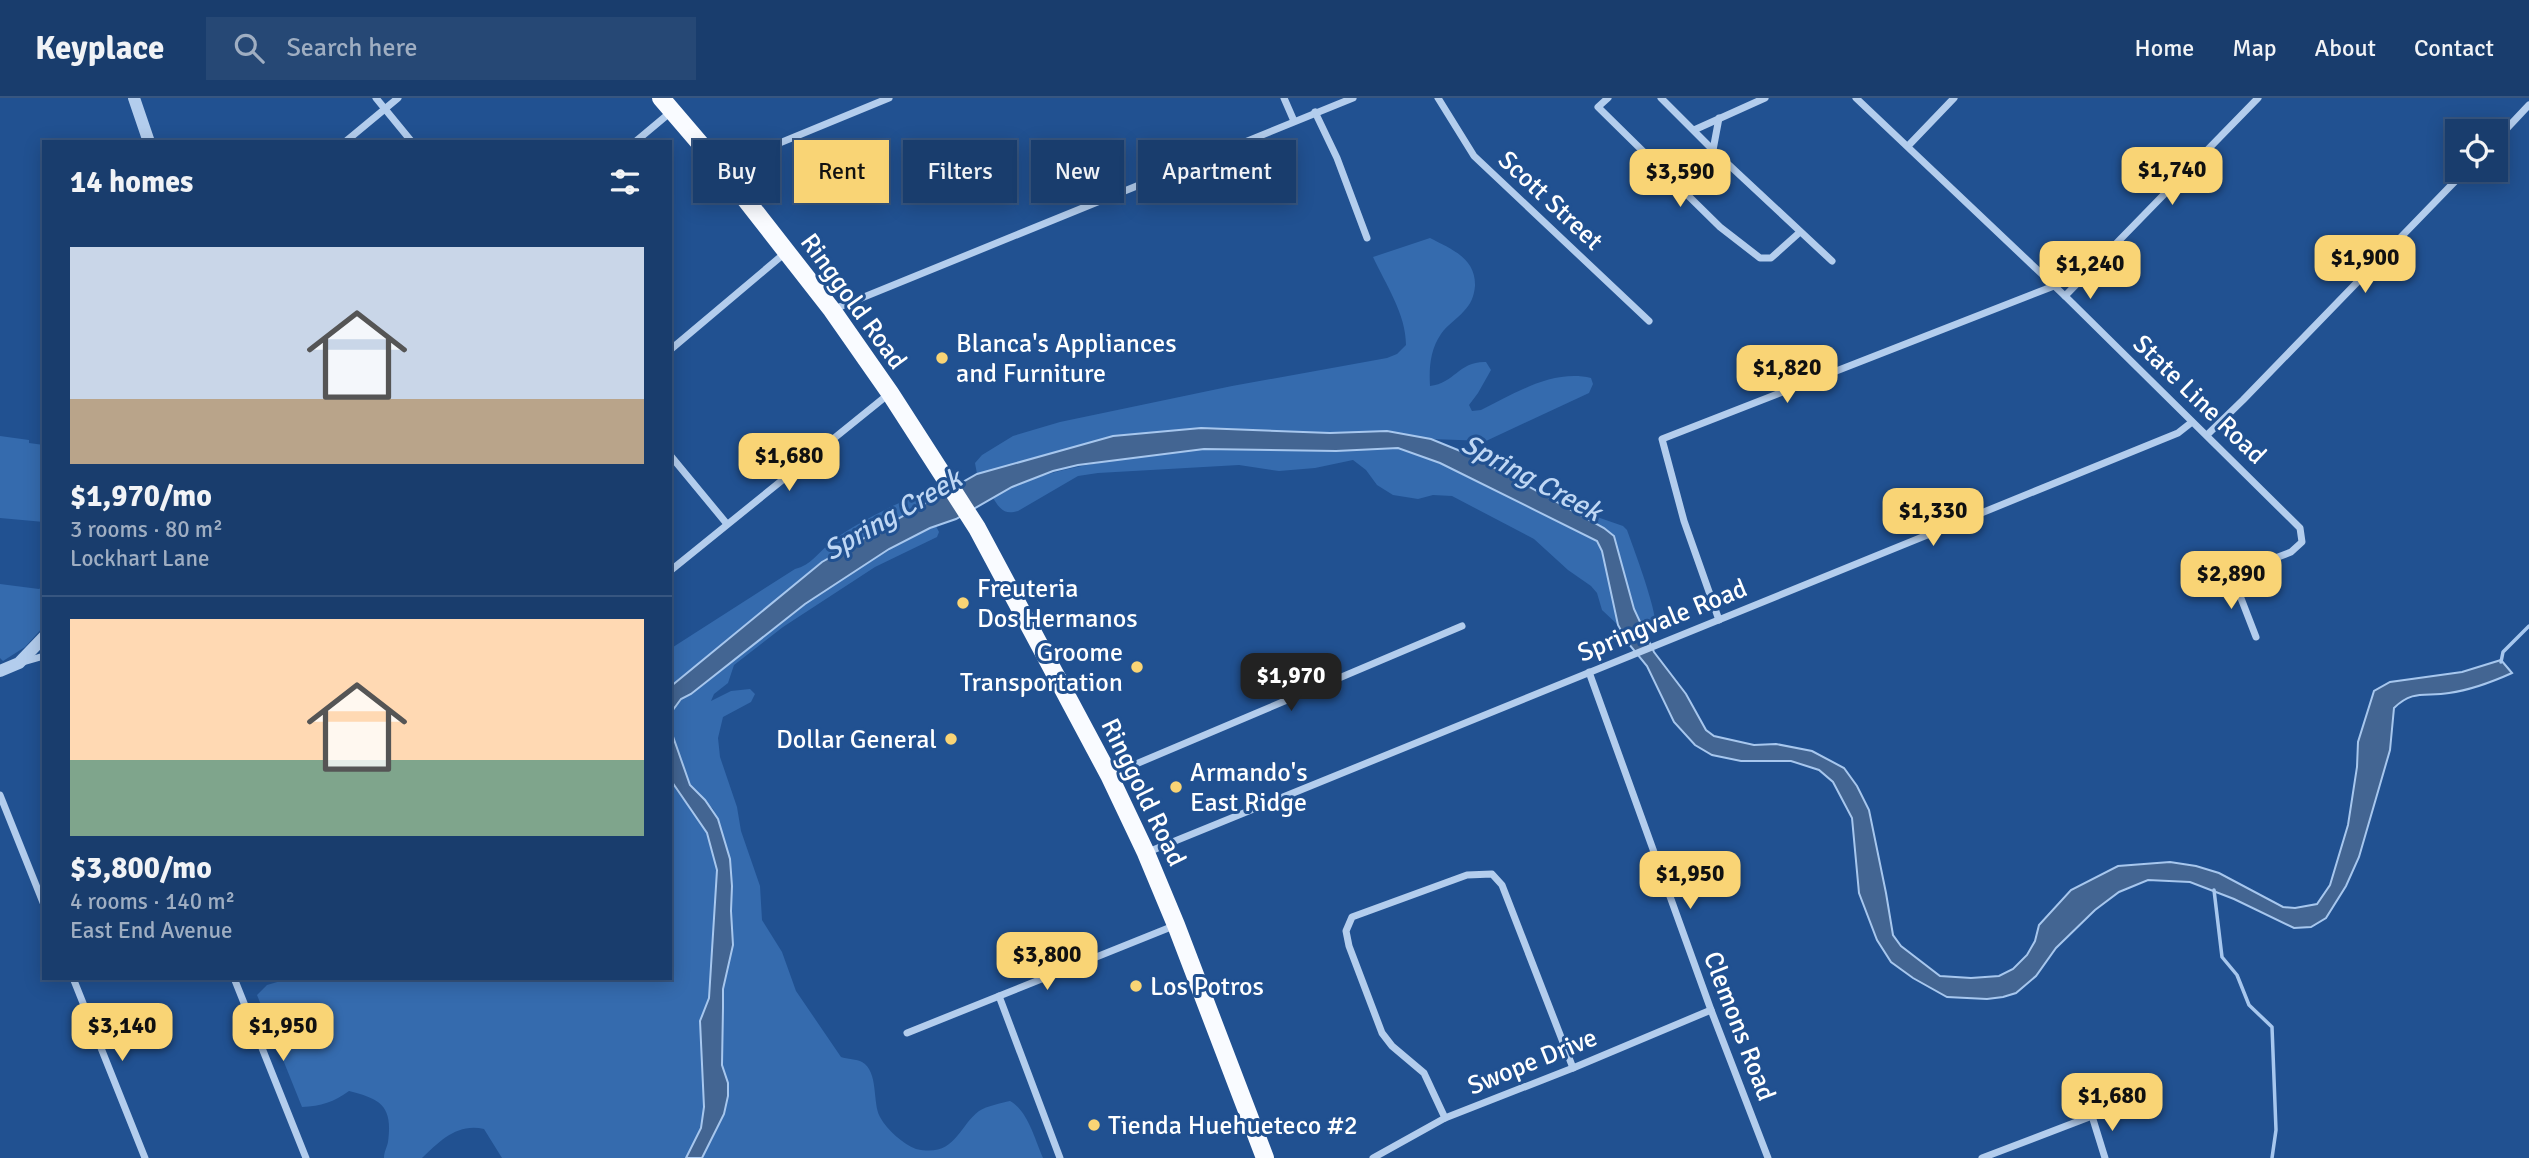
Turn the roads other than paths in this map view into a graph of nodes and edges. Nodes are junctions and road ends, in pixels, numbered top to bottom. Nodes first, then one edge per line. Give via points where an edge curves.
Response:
1 (134, 98) edge
2 (376, 98) edge
3 (398, 98) edge
4 (889, 98) edge
5 (1284, 98) edge
6 (1353, 98) edge
7 (1438, 98) edge
8 (1608, 98) edge
9 (1661, 98) edge
10 (1765, 98) edge
11 (1856, 98) edge
12 (1954, 98) edge
13 (2259, 98) edge
14 (666, 104) edge
15 (2529, 105) edge
16 (385, 109) junction
17 (1315, 112) junction
18 (1719, 118) junction
19 (1294, 121) junction
20 (2508, 127) edge
21 (1694, 130) junction
22 (148, 140) edge
23 (347, 140) edge
24 (410, 140) edge
25 (637, 140) edge
26 (697, 140) edge
27 (780, 143) edge
28 (1908, 146) junction
29 (1713, 150) junction
30 (2454, 182) edge
31 (748, 203) edge
32 (1800, 232) junction
33 (1367, 238) dead end
34 (786, 252) junction
35 (1832, 261) dead end
36 (2054, 286) junction
37 (2065, 296) junction
38 (832, 310) junction
39 (1649, 321) dead end
40 (672, 347) edge
41 (890, 393) junction
42 (2193, 422) junction
43 (2207, 435) junction
44 (672, 457) edge
45 (727, 524) junction
46 (672, 569) edge
47 (2232, 575) junction
48 (2191, 590) dead end
49 (1719, 620) junction
50 (1462, 626) dead end
51 (2256, 637) dead end
52 (42, 639) edge
53 (42, 657) edge
54 (19, 663) junction
55 (0, 671) edge
56 (1589, 672) junction
57 (1110, 775) junction
58 (0, 795) edge
59 (1146, 853) junction
60 (42, 900) edge
61 (1176, 925) junction
62 (74, 980) edge
63 (235, 980) edge
64 (999, 996) junction
65 (1710, 1010) junction
66 (907, 1033) dead end
67 (1573, 1069) junction
68 (2139, 1095) dead end
69 (2092, 1116) junction
70 (1445, 1118) junction
71 (145, 1158) edge
72 (306, 1158) edge
73 (1060, 1158) edge
74 (1265, 1158) edge
75 (1373, 1158) edge
76 (1768, 1158) edge
77 (1982, 1158) edge
78 (2105, 1158) edge

1 - 22 street
2 - 16 street
3 - 16 street
4 - 27 street
5 - 19 street
6 - 17 street
7 - 39 street, Scott Street via 1474,156
8 - 32 street via 1598,107 1749,251 1771,258
9 - 21 street
10 - 18 street
11 - 28 street, State Line Road
12 - 28 street
13 - 37 street
14 - 25 street
14 - 26 main road, Ringgold Road
15 - 20 street
16 - 23 street
16 - 24 street
17 - 19 street
17 - 33 street
18 - 21 street
18 - 29 street
19 - 38 street
21 - 29 street
28 - 36 street, State Line Road
29 - 32 street
30 - 43 street
31 - 34 main road, Ringgold Road
32 - 35 street
34 - 38 main road, Ringgold Road
34 - 40 street
36 - 37 street, State Line Road
36 - 49 street via 1662,439 1684,521
37 - 42 street, State Line Road
38 - 41 main road, Ringgold Road
41 - 45 street
41 - 57 main road, Ringgold Road via 976,528
42 - 43 street, State Line Road
42 - 49 street, Springvale Road via 2178,433
43 - 47 street, State Line Road via 2300,528 2302,542 2291,552
44 - 45 street
45 - 46 street
47 - 48 street
47 - 51 street
49 - 56 street, Springvale Road
50 - 57 street
52 - 54 street
53 - 54 street
54 - 55 street
56 - 59 street, Springvale Road
56 - 65 street, Clemons Road
57 - 59 main road, Ringgold Road
58 - 60 street
59 - 61 main road, Ringgold Road
61 - 64 street
61 - 74 main road, Ringgold Road
62 - 71 street
63 - 72 street
64 - 66 street
64 - 73 street
65 - 67 street, Swope Drive
65 - 76 street, Clemons Road
67 - 70 street, Swope Drive
67 - 70 street via 1502,885 1492,874 1467,875 1352,917 1346,931 1349,946 1382,1033 1424,1073
68 - 69 street
69 - 77 street
69 - 78 street
70 - 75 street, Swope Drive

